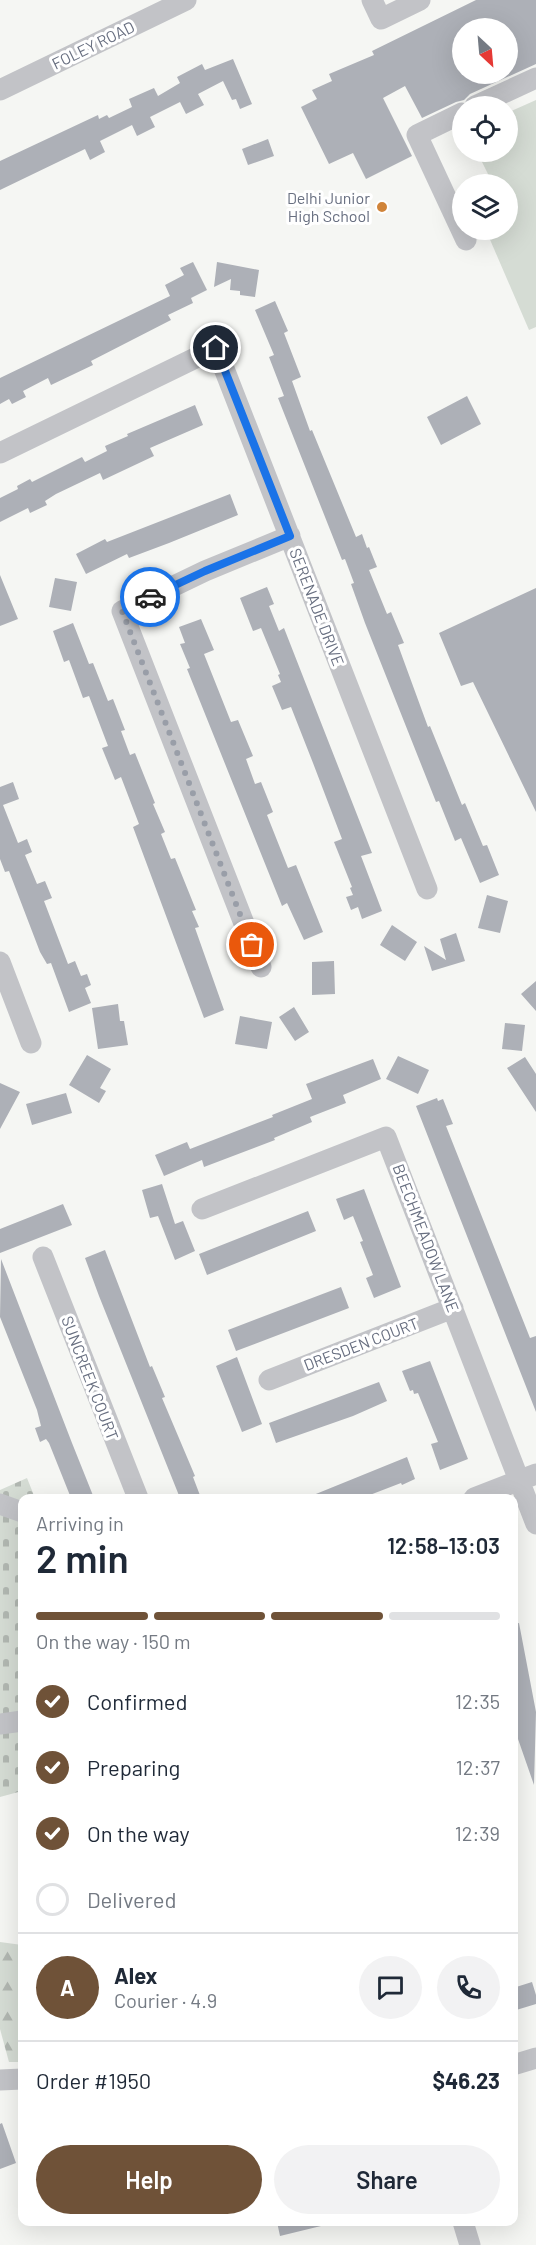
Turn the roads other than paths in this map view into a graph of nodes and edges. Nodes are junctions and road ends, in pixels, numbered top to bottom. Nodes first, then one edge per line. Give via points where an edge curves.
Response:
1 (186, 0) edge
2 (372, 0) edge
3 (420, 0) edge
4 (536, 78) edge
5 (0, 90) edge
6 (497, 96) edge
7 (452, 118) edge
8 (452, 210) edge
9 (0, 453) edge
10 (290, 536) junction
11 (427, 889) dead end
12 (0, 962) edge
13 (261, 967) dead end
14 (31, 1043) dead end
15 (202, 1209) dead end
16 (43, 1257) dead end
17 (453, 1308) junction
18 (268, 1380) dead end
19 (528, 1478) edge
20 (136, 1494) edge
21 (485, 1494) edge
22 (0, 1504) edge
23 (18, 1511) edge
24 (536, 1524) edge
25 (18, 1721) edge
26 (0, 1724) edge
27 (536, 2058) edge
28 (518, 2063) edge
29 (18, 2079) edge
30 (0, 2080) edge
31 (464, 2226) edge
32 (470, 2245) edge

1 - 5 street, FOLEY ROAD
2 - 3 street via 381,19
4 - 6 street
7 - 8 street via 417,135
9 - 10 street, SERENADE DRIVE via 216,348
10 - 11 street, SERENADE DRIVE
10 - 13 street via 122,611
12 - 14 street
15 - 17 street, BEECHMEADOW LANE via 386,1137
16 - 20 street, SUNCREEK COURT
17 - 18 street, DRESDEN COURT
17 - 19 street, BEECHMEADOW LANE
19 - 21 street
19 - 24 street, BEECHMEADOW LANE
22 - 23 street
25 - 26 street
27 - 28 street
29 - 30 street
31 - 32 street

